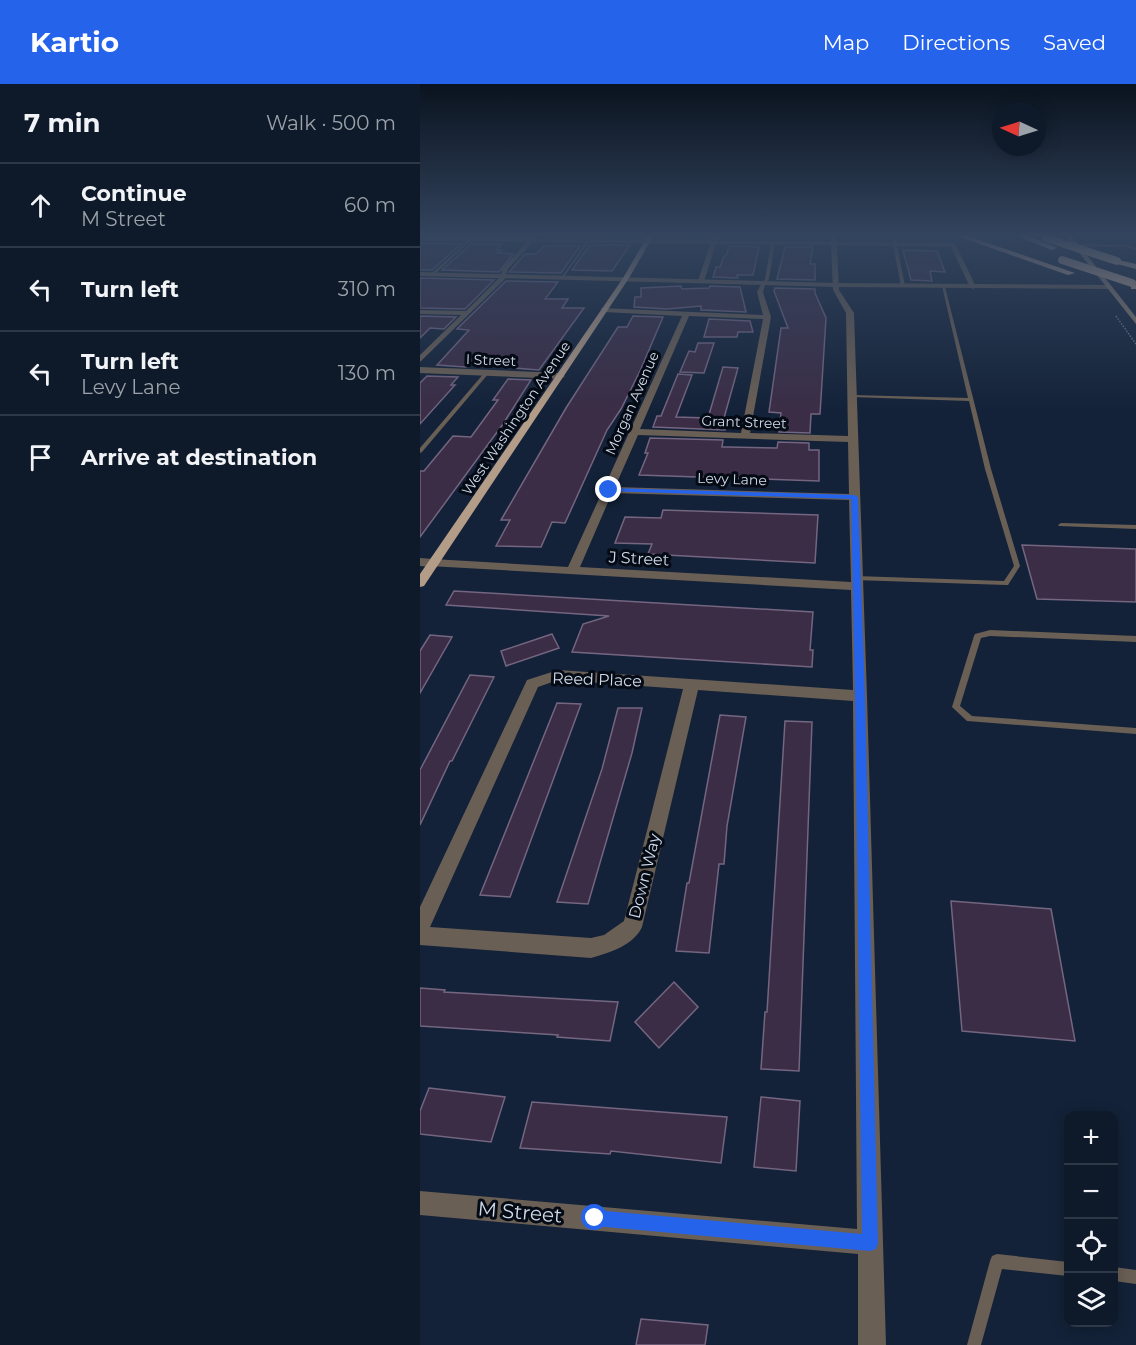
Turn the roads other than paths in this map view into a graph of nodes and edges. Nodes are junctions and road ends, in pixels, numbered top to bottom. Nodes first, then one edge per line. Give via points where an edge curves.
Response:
1 (487, 294) edge
2 (615, 294) edge
3 (761, 294) edge
4 (839, 294) edge
5 (945, 294) edge
6 (1115, 294) edge
7 (604, 310) junction
8 (420, 312) edge
9 (467, 313) junction
10 (687, 313) junction
11 (767, 317) junction
12 (1136, 322) edge
13 (420, 360) edge
14 (420, 370) edge
15 (487, 373) junction
16 (561, 376) junction
17 (852, 396) junction
18 (971, 400) junction
19 (634, 432) junction
20 (745, 435) junction
21 (853, 439) junction
22 (420, 451) edge
23 (609, 490) junction
24 (854, 497) junction
25 (1061, 525) dead end
26 (1136, 527) edge
27 (420, 562) edge
28 (433, 563) junction
29 (573, 570) junction
30 (856, 582) junction
31 (420, 583) edge
32 (1136, 639) edge
33 (692, 683) junction
34 (860, 696) junction
35 (1136, 731) edge
36 (420, 928) edge
37 (420, 936) edge
38 (420, 1203) edge
39 (870, 1243) junction
40 (1064, 1269) edge
41 (1118, 1275) edge
42 (1136, 1277) edge
43 (872, 1345) edge
44 (974, 1345) edge

1 - 9 street
2 - 7 main road, West Washington Avenue
3 - 11 street
4 - 17 street via 850,313
5 - 18 lane
6 - 12 main road
7 - 10 street
7 - 16 main road, West Washington Avenue
8 - 9 street
9 - 13 street
10 - 11 street
10 - 19 street, Morgan Avenue
11 - 20 street
14 - 15 street, I Street
15 - 16 street, I Street
15 - 22 lane
16 - 28 main road, West Washington Avenue
17 - 18 lane
17 - 21 street
18 - 30 lane via 1017,566 1006,583
19 - 20 street, Grant Street
19 - 23 street, Morgan Avenue
20 - 21 street, Grant Street
21 - 24 street
23 - 24 street, Levy Lane
23 - 29 street, Morgan Avenue
24 - 30 street
25 - 26 lane
27 - 28 street, J Street
28 - 29 street, J Street
28 - 31 main road, West Washington Avenue
29 - 30 street, J Street
30 - 34 street
32 - 35 lane via 990,633 978,636 956,707 970,719
33 - 34 street, Reed Place
33 - 36 street, Reed Place via 558,675 532,684
33 - 37 street, Down Way via 632,927 609,943 591,948
34 - 39 street
38 - 39 street, M Street
39 - 43 street
40 - 44 lane via 997,1261
41 - 42 lane

